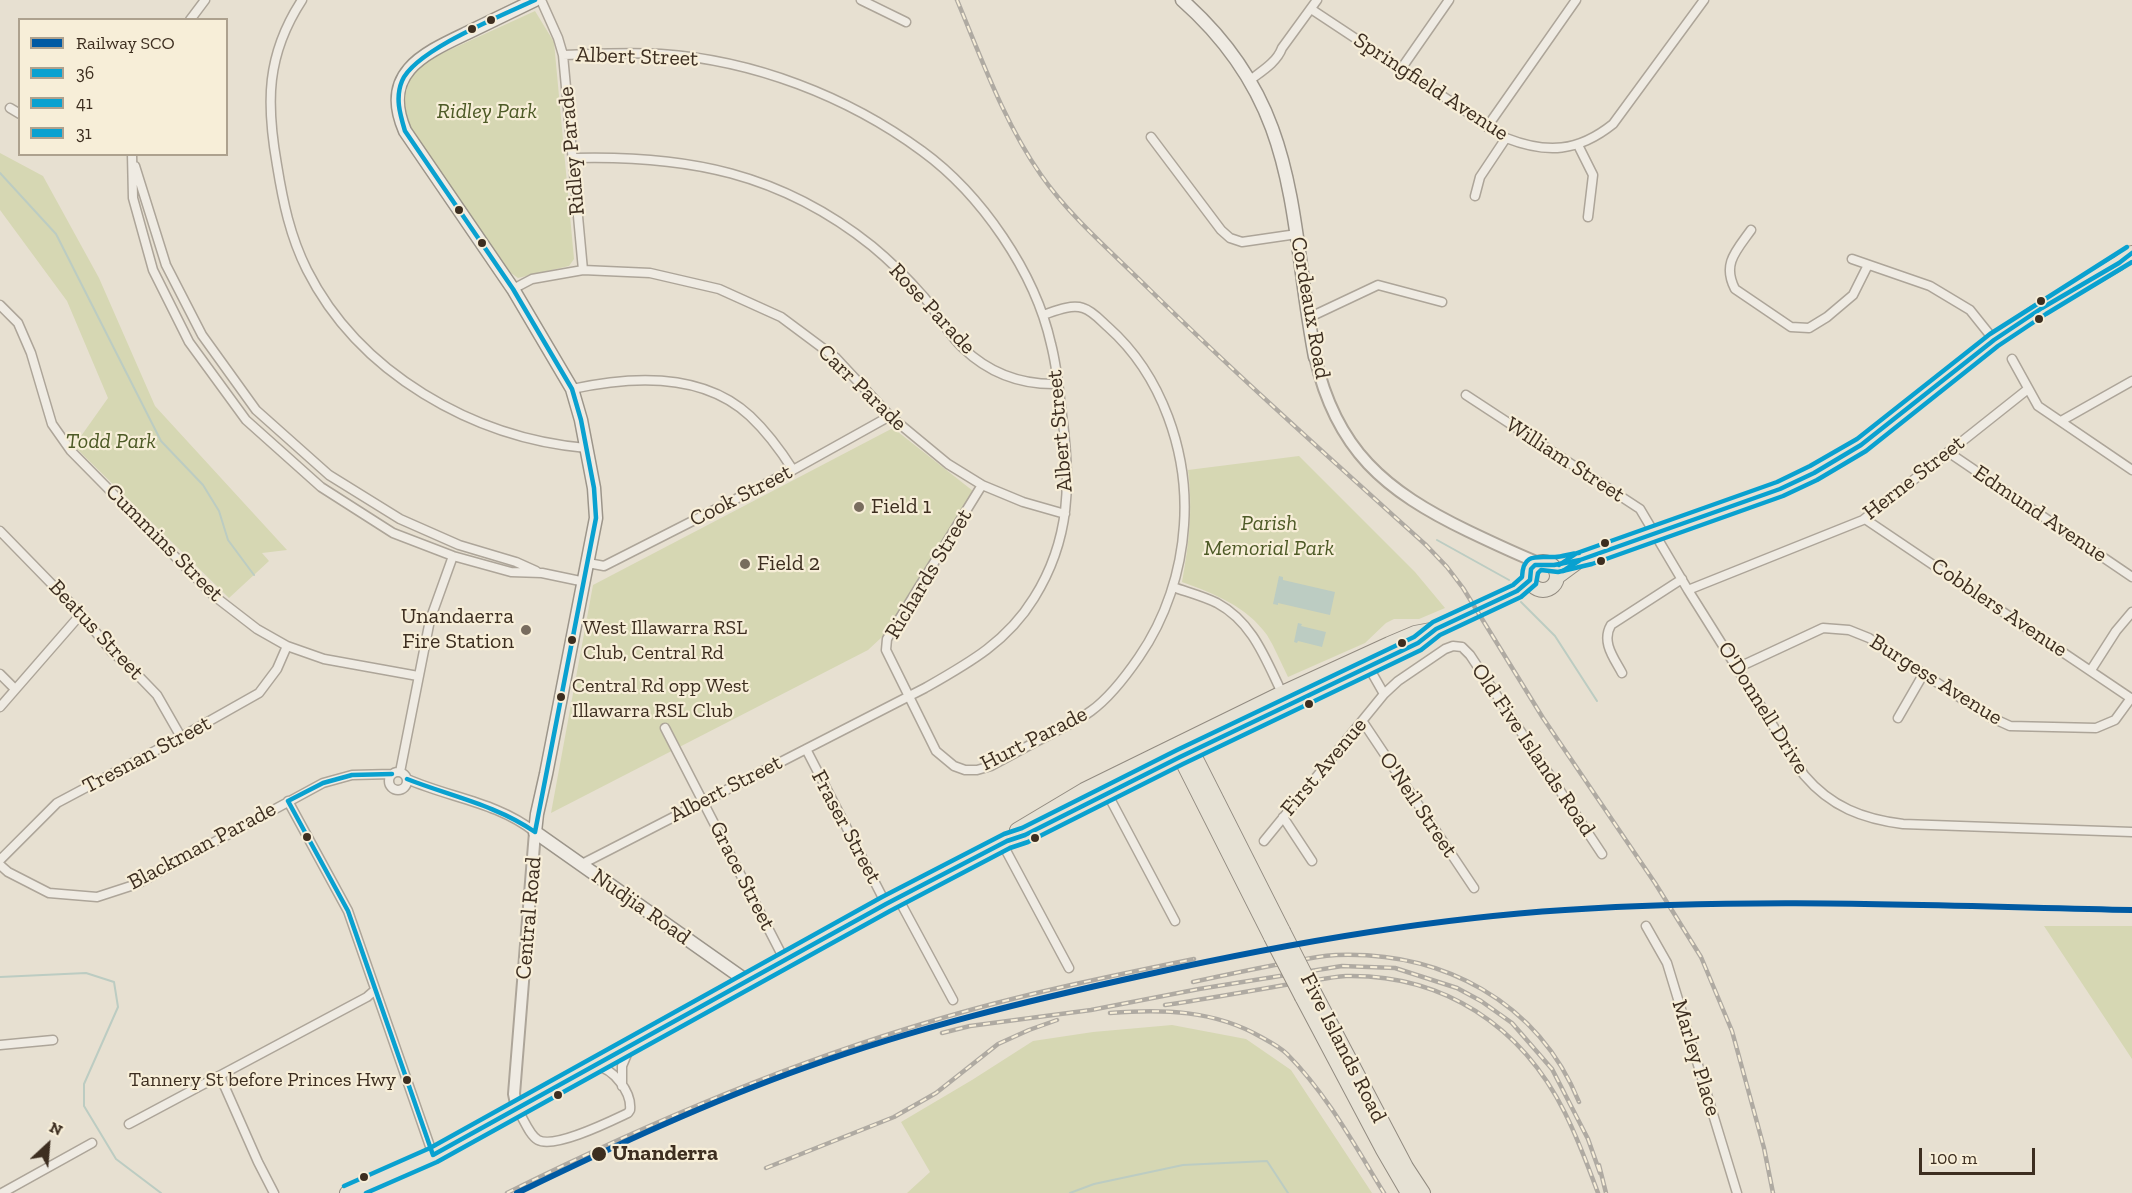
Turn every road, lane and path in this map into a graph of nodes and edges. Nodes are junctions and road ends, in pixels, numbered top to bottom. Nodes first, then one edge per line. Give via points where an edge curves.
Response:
1 (205, 0) edge
2 (302, 0) edge
3 (535, 0) edge
4 (541, 0) edge
5 (861, 0) edge
6 (1182, 0) edge
7 (1317, 0) edge
8 (1449, 0) edge
9 (1576, 0) edge
10 (1704, 0) edge
11 (1311, 9) junction
12 (192, 18) edge
13 (906, 22) dead end
14 (563, 55) junction
15 (1401, 69) junction
16 (1248, 77) junction
17 (10, 108) dead end
18 (18, 113) edge
19 (1487, 127) junction
20 (1151, 136) dead end
21 (1506, 138) junction
22 (1578, 145) junction
23 (132, 156) edge
24 (133, 156) edge
25 (573, 158) junction
26 (1475, 196) dead end
27 (1588, 217) dead end
28 (1750, 230) dead end
29 (1297, 234) junction
30 (2132, 253) edge
31 (1852, 260) dead end
32 (1868, 265) junction
33 (583, 270) junction
34 (513, 290) junction
35 (1442, 302) dead end
36 (0, 304) edge
37 (1043, 315) junction
38 (1308, 318) junction
39 (1994, 340) junction
40 (1315, 357) joint
41 (2012, 359) dead end
42 (2132, 381) edge
43 (1058, 384) junction
44 (572, 388) junction
45 (2028, 389) junction
46 (1466, 395) dead end
47 (890, 416) junction
48 (2061, 421) junction
49 (586, 448) junction
50 (1948, 452) junction
51 (793, 470) junction
52 (2132, 470) edge
53 (982, 485) junction
54 (1065, 514) junction
55 (1865, 519) junction
56 (0, 531) edge
57 (1654, 534) junction
58 (453, 556) junction
59 (588, 562) junction
60 (542, 573) junction
61 (1540, 574) junction
62 (2132, 577) edge
63 (1682, 579) junction
64 (585, 582) junction
65 (1173, 587) junction
66 (1688, 591) junction
67 (2132, 612) edge
68 (81, 614) junction
69 (287, 646) junction
70 (1462, 647) joint
71 (1365, 661) junction
72 (1737, 668) junction
73 (2091, 670) junction
74 (1622, 673) dead end
75 (1924, 673) junction
76 (0, 674) edge
77 (418, 676) junction
78 (15, 689) junction
79 (1384, 693) junction
80 (908, 696) junction
81 (2131, 698) edge
82 (1285, 699) junction
83 (0, 707) edge
84 (1898, 718) dead end
85 (1363, 722) junction
86 (665, 728) dead end
87 (181, 737) junction
88 (1218, 739) junction
89 (1183, 748) junction
90 (806, 749) junction
91 (1149, 773) junction
92 (399, 778) junction
93 (1201, 784) junction
94 (1104, 787) junction
95 (288, 801) junction
96 (703, 801) junction
97 (1283, 817) junction
98 (535, 832) junction
99 (2132, 832) edge
100 (1264, 841) dead end
101 (1005, 842) junction
102 (1602, 854) dead end
103 (0, 860) edge
104 (1312, 861) dead end
105 (580, 865) junction
106 (0, 866) edge
107 (1474, 888) dead end
108 (892, 901) junction
109 (1175, 921) dead end
110 (1646, 926) dead end
111 (785, 961) junction
112 (1069, 968) dead end
113 (748, 982) junction
114 (375, 990) junction
115 (1308, 995) junction
116 (953, 1000) dead end
117 (53, 1040) dead end
118 (0, 1045) edge
119 (631, 1046) junction
120 (595, 1066) junction
121 (220, 1076) junction
122 (622, 1086) junction
123 (517, 1109) junction
124 (129, 1124) dead end
125 (92, 1143) dead end
126 (433, 1155) junction
127 (2, 1193) edge
128 (274, 1193) edge
129 (347, 1193) edge
130 (1408, 1193) edge
131 (1423, 1193) edge
132 (1737, 1193) edge

1 - 12 street
2 - 49 street via 292,15 273,65 271,132 292,236 332,311 386,367 442,404 501,431
3 - 34 main road, Central Road via 419,59 404,79 397,99 405,131
4 - 14 street, Ridley Parade
5 - 13 street
6 - 16 main road, Cordeaux Road via 1216,34
7 - 11 street
8 - 15 street
9 - 19 street
10 - 22 street, Springfield Avenue via 1622,114 1601,133
11 - 15 street, Springfield Avenue
11 - 16 street via 1282,48
14 - 25 street, Ridley Parade
14 - 37 street, Albert Street via 662,54 721,62 780,78 879,123 952,176 986,213 1013,253
15 - 19 street, Springfield Avenue
16 - 29 main road, Cordeaux Road via 1278,143
17 - 18 street
19 - 21 street, Springfield Avenue
20 - 29 street via 1230,238 1242,242
21 - 22 street, Springfield Avenue via 1533,148
21 - 26 street via 1480,177
22 - 27 street via 1593,175
23 - 58 street via 133,198 153,270 189,342 246,420 321,487 393,533
24 - 60 street via 166,265 202,335 256,410 329,475 400,519
25 - 33 street, Ridley Parade
25 - 43 street, Rose Parade via 647,158 693,165 770,185 814,207 872,247 923,296 962,348 996,373 1036,385
28 - 32 street via 1731,260 1731,281 1735,289 1791,327 1809,328 1827,317 1853,296
29 - 38 main road, Cordeaux Road
30 - 39 main road
31 - 32 street
32 - 39 street via 1926,284 1964,306
33 - 34 street, Carr Parade via 532,279
33 - 47 street, Carr Parade via 650,273 719,289 782,317 836,358
34 - 44 main road, Central Road
35 - 38 street via 1378,285
36 - 69 street, Cummins Street via 18,323 52,424 71,451 213,595 257,629
37 - 43 street, Albert Street
37 - 65 street, Hurt Parade via 1072,307 1090,312 1132,352 1157,389 1175,438 1185,500 1182,548
38 - 40 main road, Cordeaux Road
39 - 57 main road via 1861,445 1814,473
40 - 61 street, Cordeaux Road via 1334,417 1373,470 1424,509 1514,553
41 - 45 street
42 - 48 street
43 - 54 street, Albert Street via 1068,474
44 - 49 main road, Central Road
44 - 51 street via 637,380 695,386 750,415 776,443
45 - 48 street via 2038,406
45 - 50 street, Herne Street
46 - 57 street, William Street via 1632,503 1646,517
47 - 51 street, Cook Street
47 - 53 street, Carr Parade via 948,464
48 - 52 street
49 - 59 main road, Central Road via 596,518
50 - 55 street, Herne Street
50 - 62 street, Edmund Avenue
51 - 59 street, Cook Street via 604,566
53 - 54 street, Carr Parade
53 - 80 street, Richards Street via 887,639 886,650
54 - 80 street, Albert Street via 1058,551 1023,613 978,658
55 - 66 street, Herne Street
55 - 73 street, Cobblers Avenue
56 - 68 street, Beatus Street
57 - 61 main road
57 - 63 street, O'Donnell Drive
58 - 60 street via 511,572
58 - 77 street via 430,620
59 - 64 main road, Central Road
60 - 64 street
61 - 71 main road via 1517,591 1436,629 1415,633
63 - 66 street, O'Donnell Drive
63 - 74 street via 1611,625 1607,641
64 - 98 main road, Central Road
65 - 80 street, Hurt Parade via 1140,656 1103,700 1082,718 991,766 965,770 944,759
65 - 82 street via 1215,602 1240,620 1253,635
66 - 72 street, O'Donnell Drive
67 - 73 street
68 - 78 street
68 - 87 street, Beatus Street via 112,652 157,695
69 - 77 street, Cummins Street via 324,659
69 - 87 street, Tresnan Street via 277,669 259,693
70 - 79 street, First Avenue via 1445,649
70 - 102 street, Old Five Islands Road
71 - 79 street
71 - 82 main road
72 - 75 street, Burgess Avenue via 1823,628 1849,630 1869,638
72 - 99 street, O'Donnell Drive via 1814,787 1868,819 1903,824
73 - 81 street, Cobblers Avenue
75 - 81 street, Burgess Avenue via 1988,716 2010,726 2096,728 2115,720
75 - 84 street
76 - 78 street
77 - 92 street
78 - 83 street
79 - 85 street, First Avenue
80 - 90 street, Albert Street
82 - 88 main road
82 - 89 main road
85 - 97 street, First Avenue
85 - 107 street, O'Neil Street
86 - 96 street, Grace Street
87 - 103 street, Tresnan Street via 52,806
88 - 89 main road
88 - 93 main road via 1206,758
89 - 91 main road
89 - 93 main road, Five Islands Road
89 - 94 main road
90 - 96 street, Albert Street
90 - 108 street, Fraser Street
91 - 93 main road via 1176,772
91 - 94 main road
92 - 95 street, Blackman Parade via 352,775 323,783
92 - 98 street, Blackman Parade via 500,811
93 - 115 main road, Five Islands Road, bridge
94 - 101 main road via 1019,828
94 - 109 street
95 - 106 street, Blackman Parade via 137,884 97,897 49,893
95 - 114 street via 348,911
96 - 105 street, Albert Street
96 - 111 street, Grace Street
97 - 100 street, First Avenue
97 - 104 street
98 - 105 main road, Nudjia Road
98 - 123 street, Central Road via 514,1094
101 - 108 main road
101 - 112 street
105 - 113 main road, Nudjia Road
108 - 111 main road
108 - 116 street, Fraser Street
110 - 132 street, Marley Place via 1667,963
111 - 113 main road
113 - 119 main road
114 - 121 street
114 - 126 street
115 - 130 main road, Five Islands Road
115 - 131 main road, Five Islands Road
117 - 118 street
119 - 120 main road
119 - 122 street via 622,1066
120 - 122 street via 610,1071
120 - 123 main road
121 - 124 street
121 - 128 street
122 - 123 street via 631,1104 629,1112 563,1139 537,1139
123 - 126 main road
125 - 127 street
126 - 129 main road

